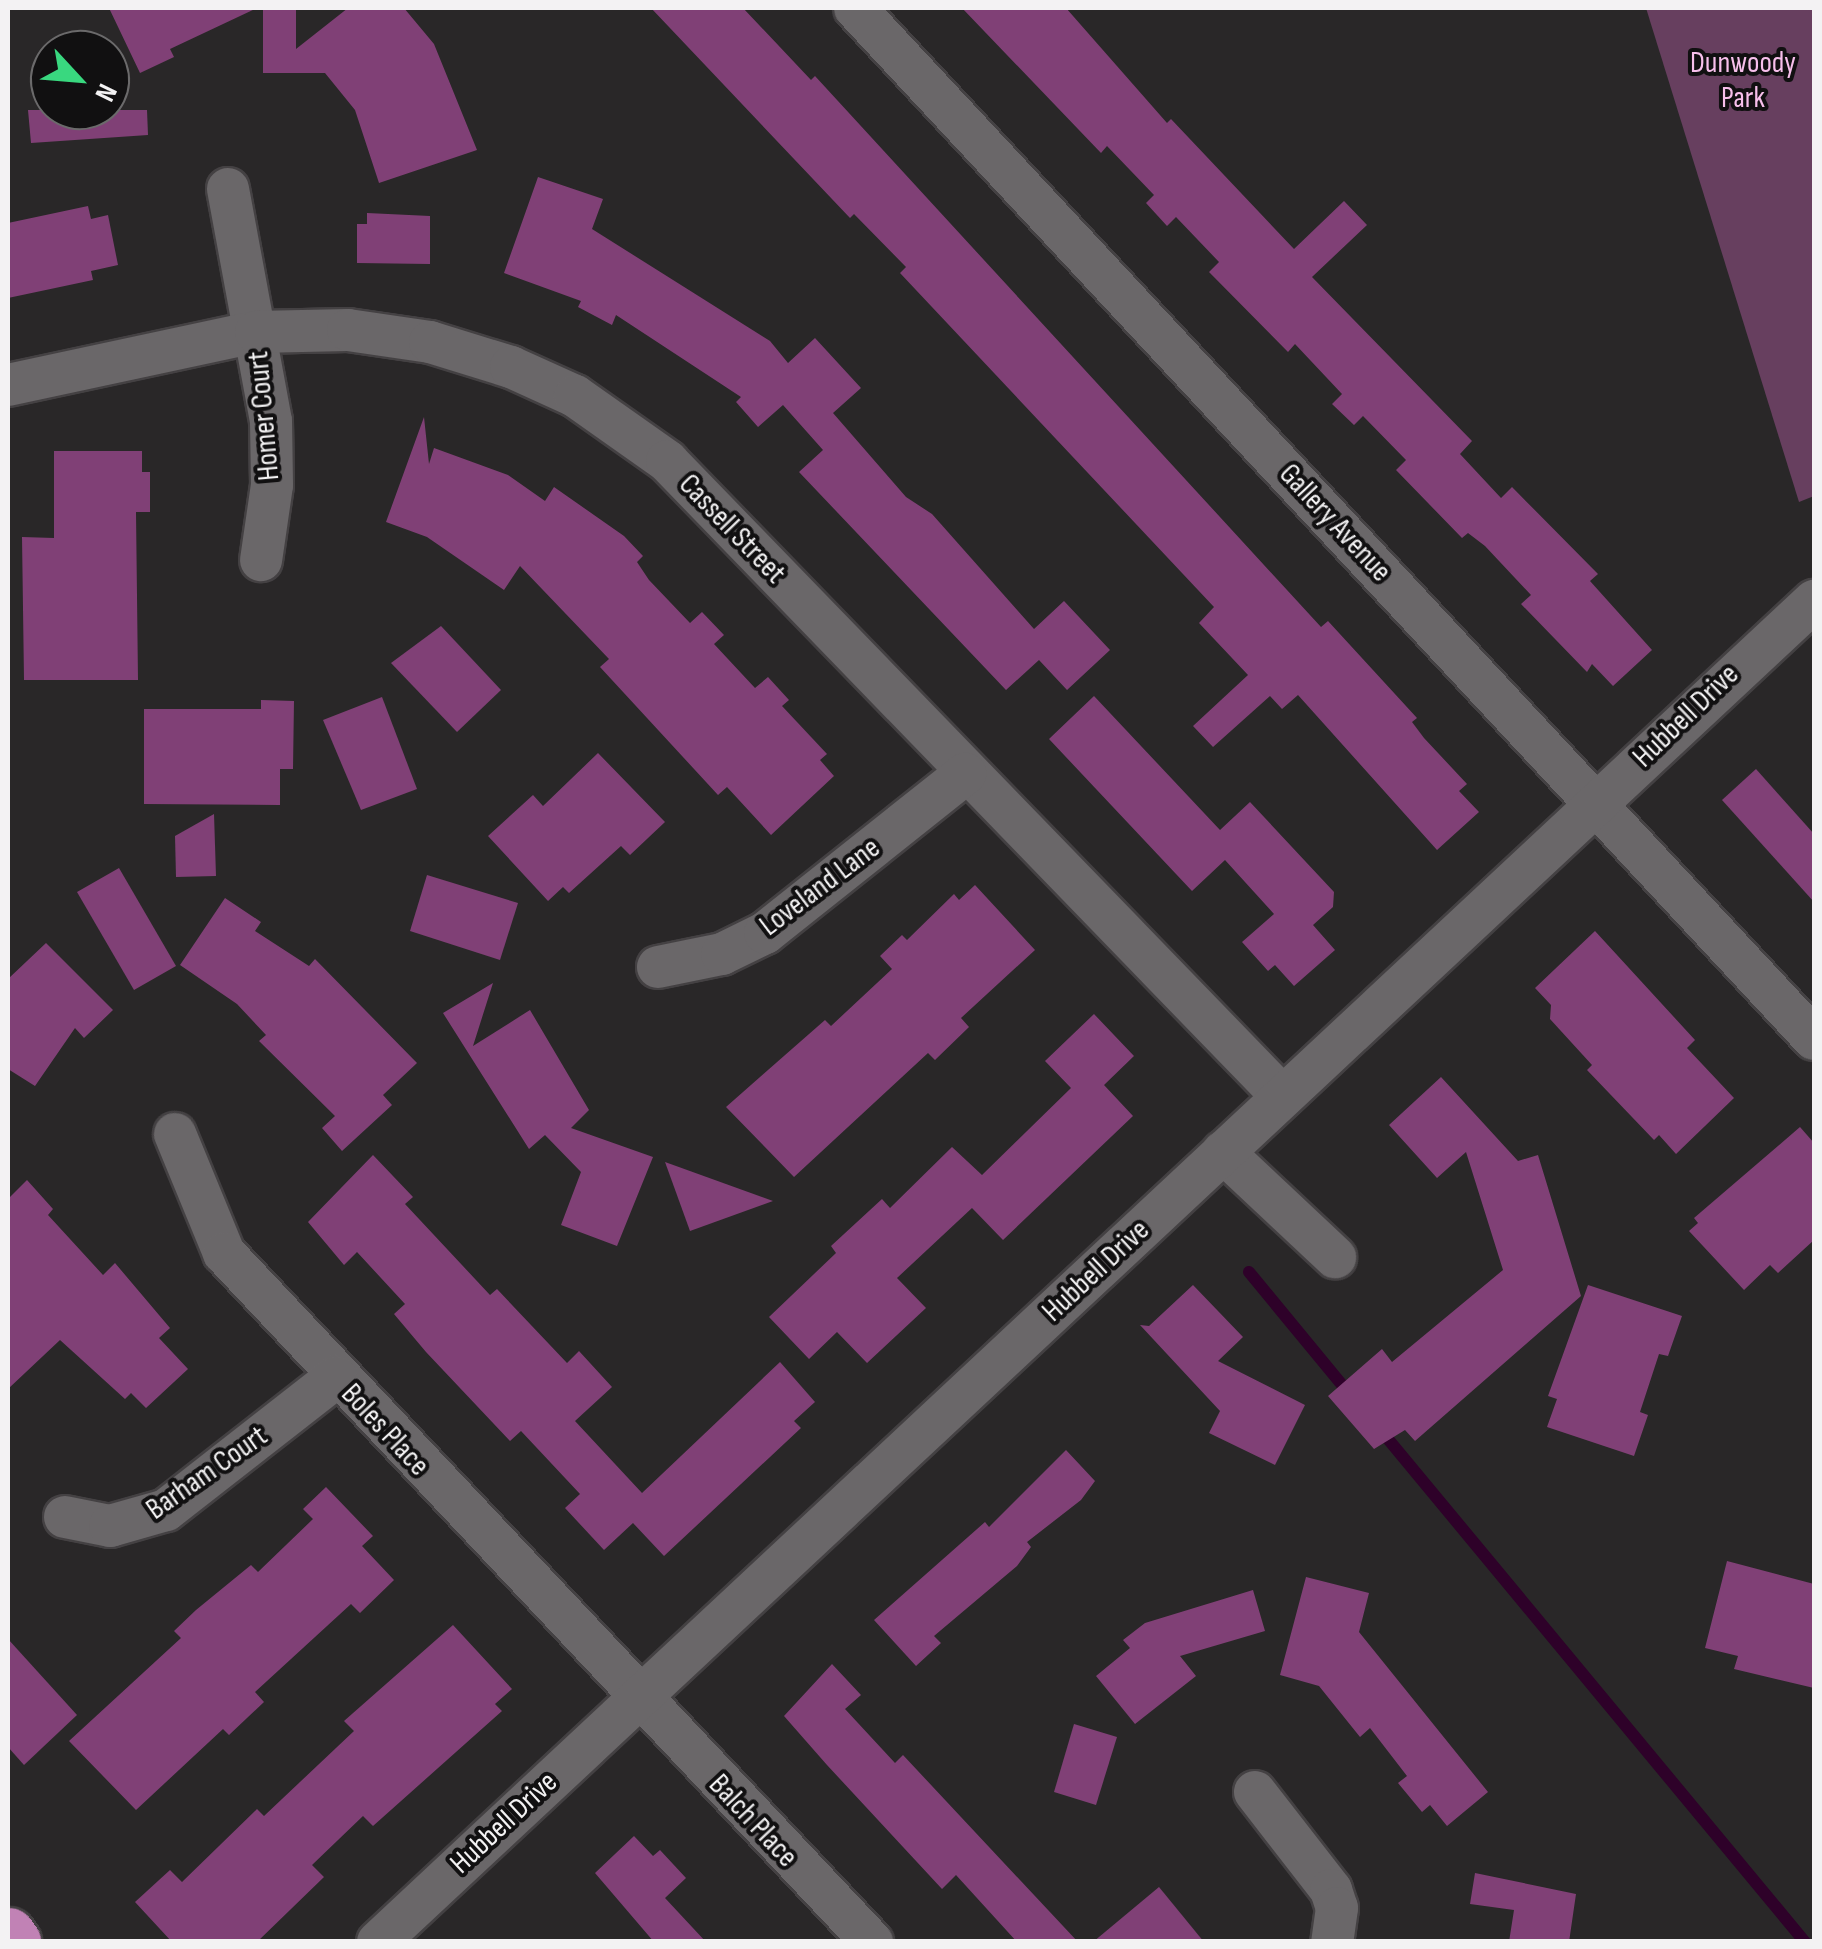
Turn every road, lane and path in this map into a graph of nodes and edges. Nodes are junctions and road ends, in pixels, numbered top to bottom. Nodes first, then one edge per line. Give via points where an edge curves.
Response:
1 (854, 8) edge
2 (228, 189) dead end
3 (256, 332) junction
4 (8, 386) edge
5 (261, 560) dead end
6 (1814, 601) edge
7 (965, 774) junction
8 (1596, 802) junction
9 (658, 967) dead end
10 (1814, 1040) edge
11 (1283, 1097) junction
12 (175, 1134) dead end
13 (1223, 1152) junction
14 (1336, 1257) dead end
15 (336, 1377) junction
16 (64, 1518) dead end
17 (636, 1698) junction
18 (1255, 1792) dead end
19 (8, 1935) edge
20 (13, 1942) edge
21 (378, 1942) edge
22 (872, 1942) edge
23 (1332, 1942) edge

1 - 8 street, Gallery Avenue
2 - 3 street, Homer Court
3 - 4 street, Cassell Street
3 - 5 street, Homer Court via 271,421 272,485
3 - 7 street, Cassell Street via 348,330 430,342 512,366 575,396 667,461
6 - 8 street, Hubbell Drive
7 - 9 street, Loveland Lane via 765,932 722,954
7 - 11 street, Cassell Street
8 - 10 street, Gallery Avenue
8 - 11 street, Hubbell Drive
11 - 13 street, Hubbell Drive
12 - 15 street, Boles Place via 224,1254
13 - 14 street
13 - 17 street, Hubbell Drive
15 - 16 street, Barham Court via 166,1510 110,1526
15 - 17 street, Boles Place
17 - 21 street, Hubbell Drive
17 - 22 street, Balch Place
18 - 23 street via 1330,1890 1337,1908
19 - 20 highway

